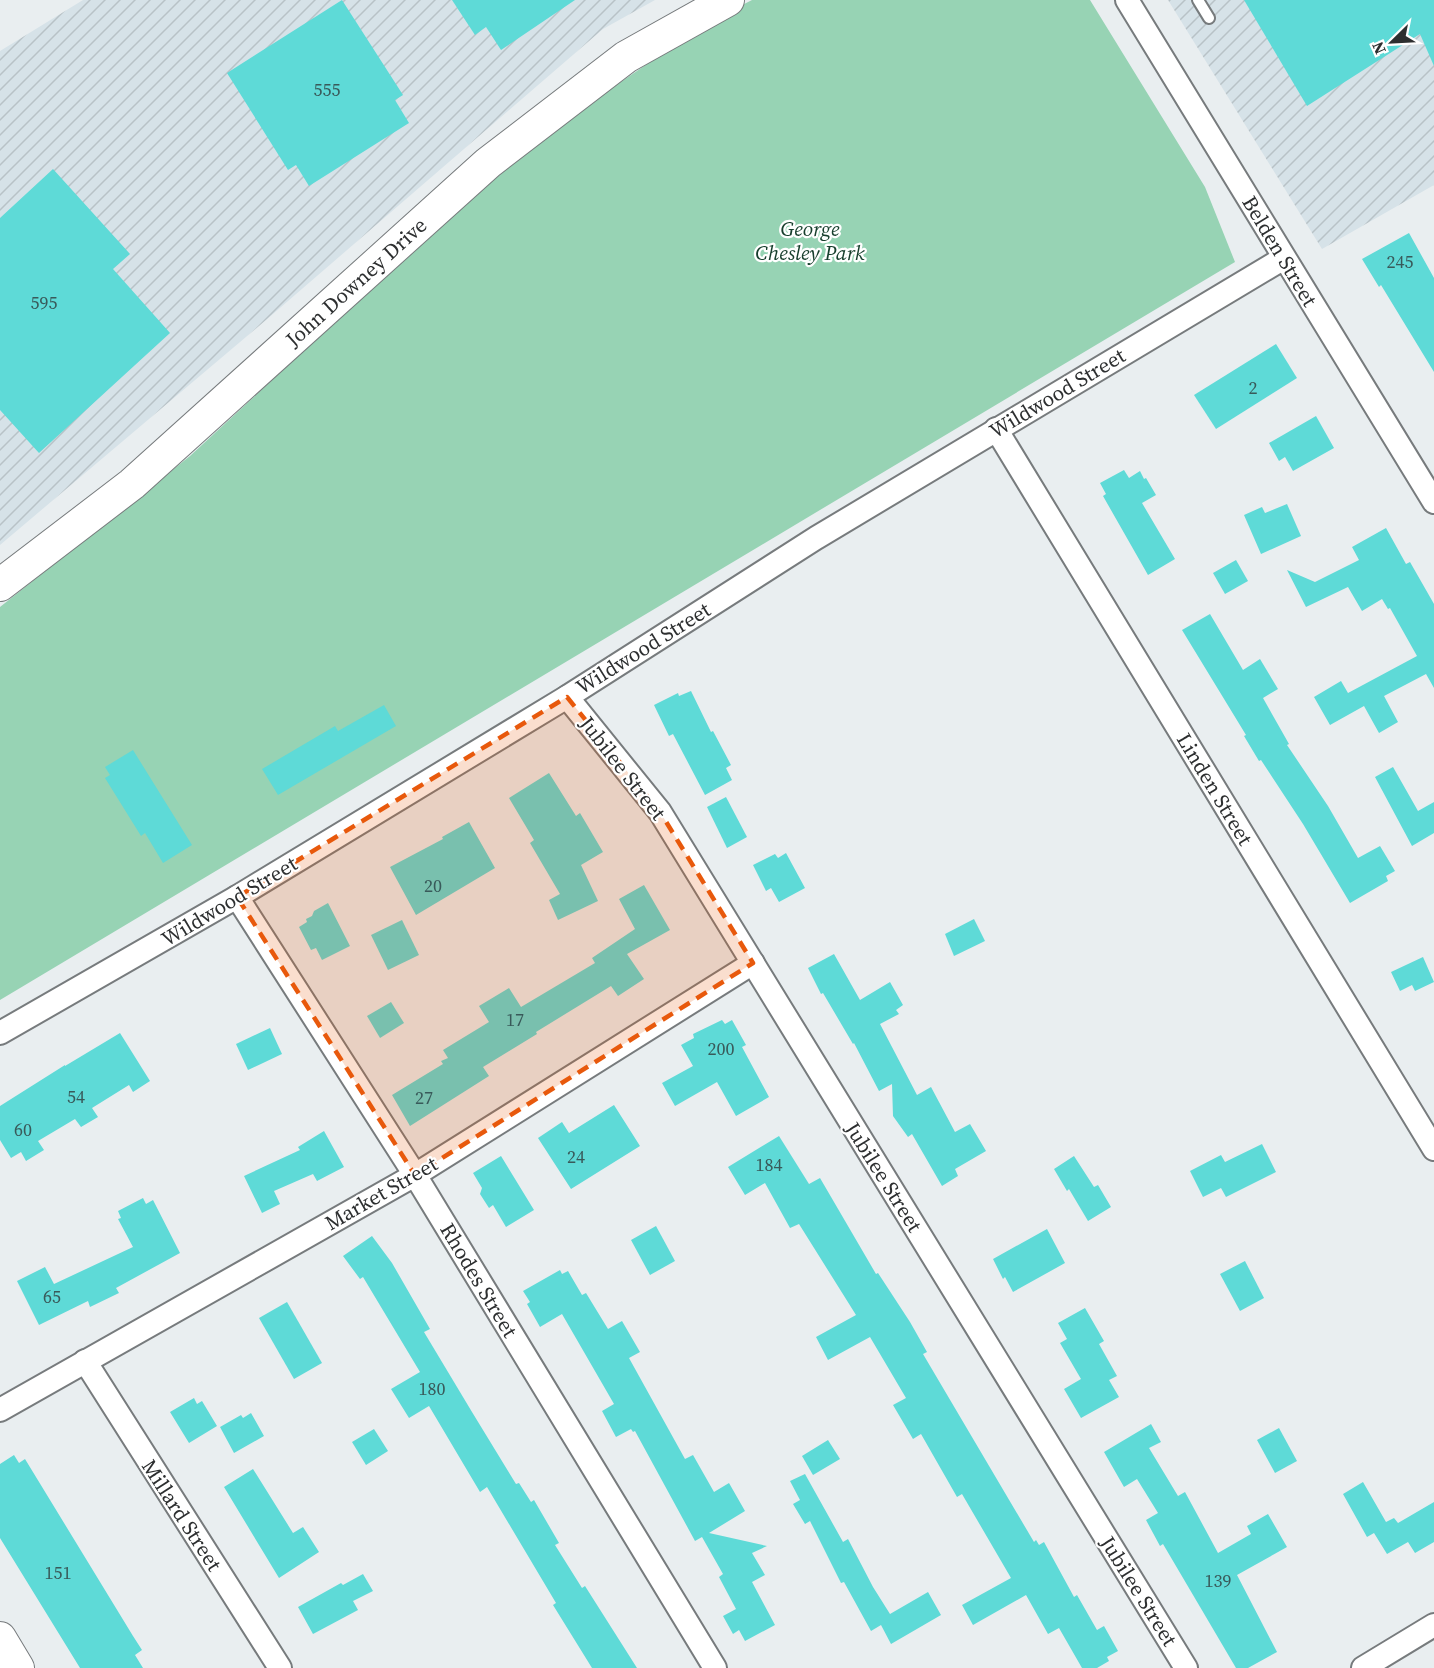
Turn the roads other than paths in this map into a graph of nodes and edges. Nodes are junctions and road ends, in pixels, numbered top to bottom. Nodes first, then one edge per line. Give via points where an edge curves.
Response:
1 (728, 0) edge
2 (1127, 0) edge
3 (1198, 0) edge
4 (1209, 18) dead end
5 (1284, 258) junction
6 (996, 429) junction
7 (1434, 502) edge
8 (0, 585) edge
9 (567, 697) junction
10 (237, 897) junction
11 (753, 963) junction
12 (0, 1033) edge
13 (1434, 1149) edge
14 (415, 1175) junction
15 (84, 1361) junction
16 (0, 1410) edge
17 (1434, 1625) edge
18 (0, 1638) edge
19 (18, 1668) edge
20 (280, 1668) edge
21 (715, 1668) edge
22 (1186, 1668) edge
23 (1363, 1668) edge

1 - 8 street, John Downey Drive via 626,57 488,163 132,484
2 - 5 street, Belden Street
3 - 4 lane
5 - 6 street, Wildwood Street
5 - 7 street, Belden Street
6 - 9 street, Wildwood Street
6 - 13 street, Linden Street
9 - 10 street, Wildwood Street
9 - 11 street, Jubilee Street via 660,812
10 - 12 street, Wildwood Street
10 - 14 street, Rhodes Street
11 - 14 street, Market Street
11 - 22 street, Jubilee Street
14 - 15 street, Market Street
14 - 21 street, Rhodes Street
15 - 16 street, Market Street
15 - 20 street, Millard Street
17 - 23 street
18 - 19 street

